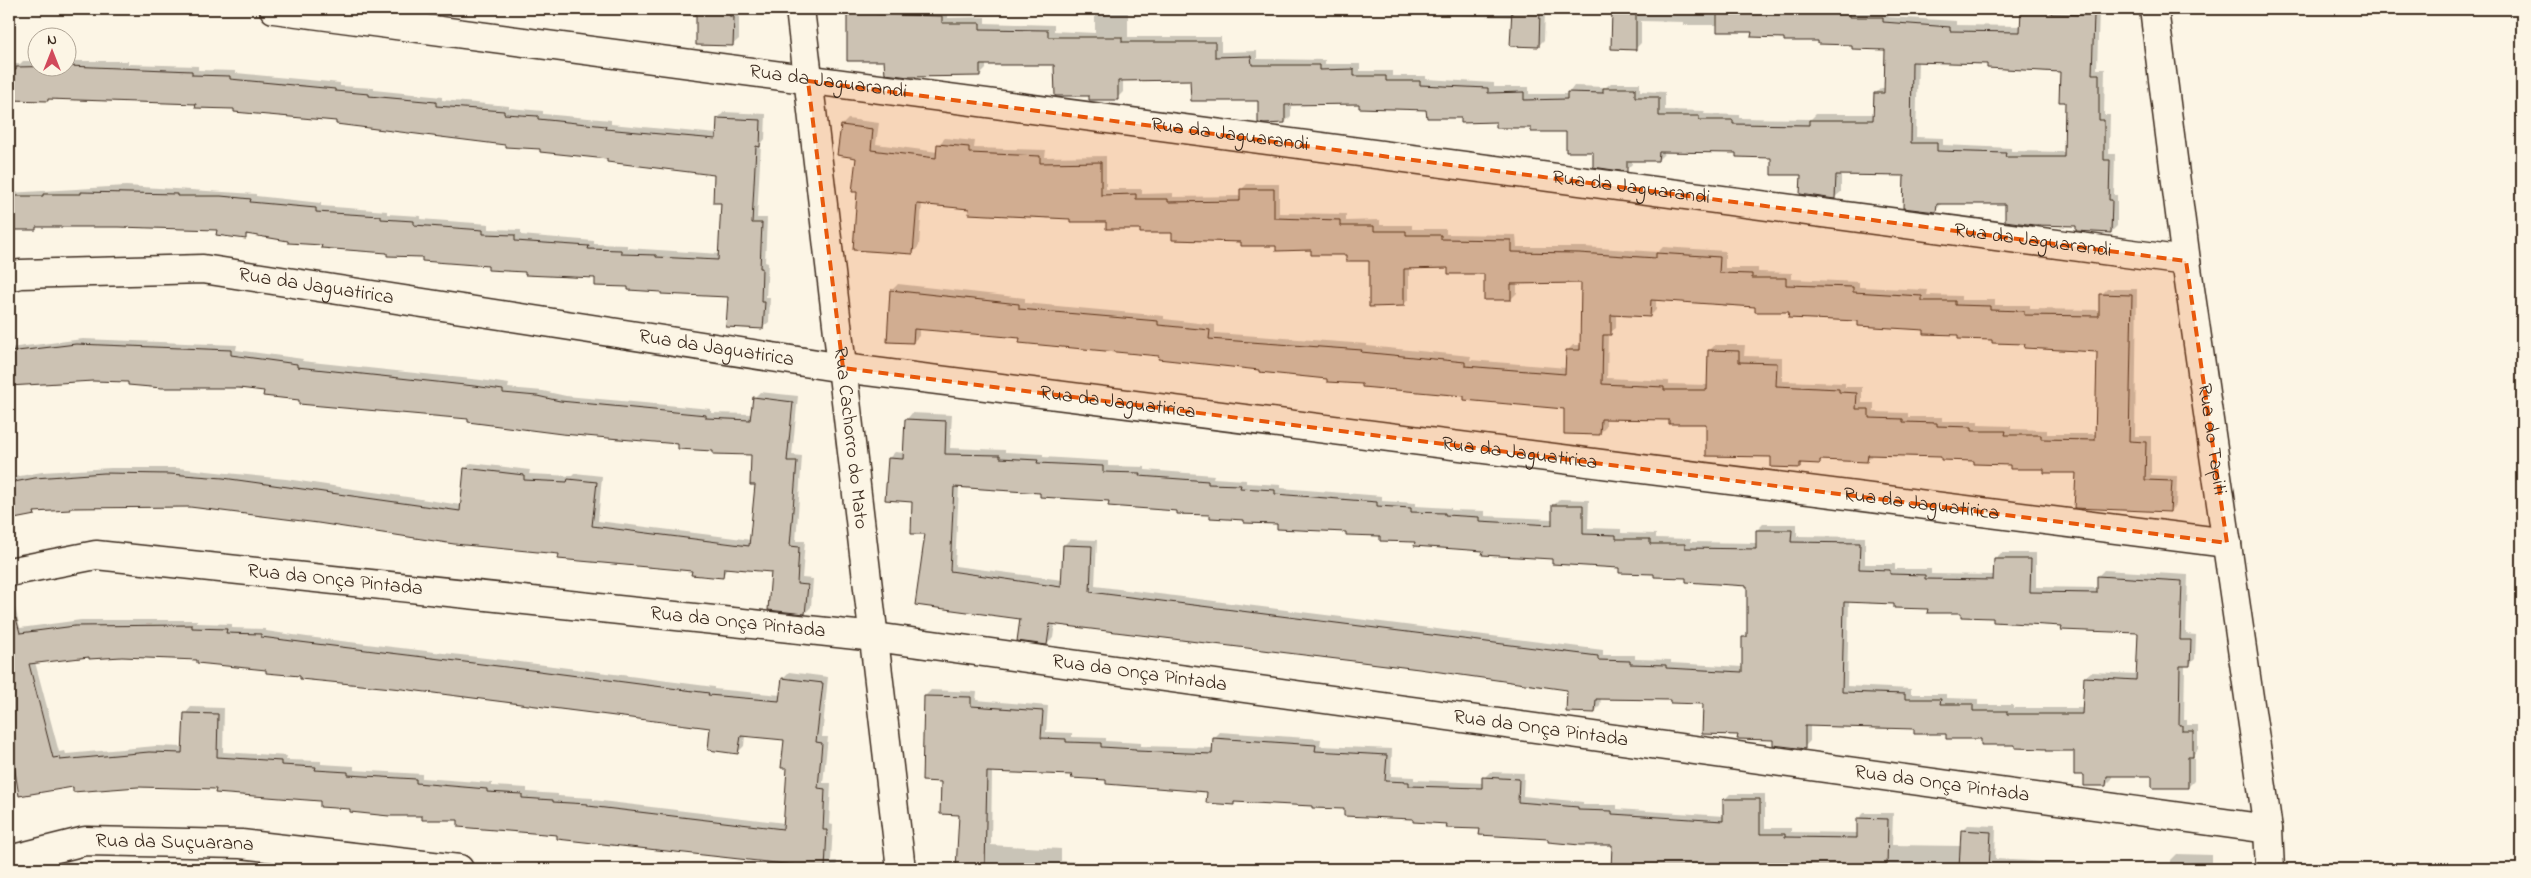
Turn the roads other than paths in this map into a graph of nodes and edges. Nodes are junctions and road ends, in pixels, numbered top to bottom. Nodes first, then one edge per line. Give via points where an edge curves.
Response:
1 (274, 9) edge
2 (800, 9) edge
3 (2154, 9) edge
4 (808, 81) junction
5 (2186, 261) junction
6 (9, 277) edge
7 (844, 368) junction
8 (2227, 543) junction
9 (9, 572) edge
10 (875, 637) junction
11 (2268, 829) junction
12 (9, 860) edge
13 (459, 869) edge
14 (901, 869) edge
15 (2270, 869) edge

1 - 4 street, Rua da Jaguarandi
2 - 4 street, Rua Cachorro do Mato
3 - 5 street, Rua do Tapiti
4 - 5 street, Rua da Jaguarandi
4 - 7 street, Rua Cachorro do Mato
5 - 8 street, Rua do Tapiti
6 - 7 street, Rua da Jaguatirica via 20,274 203,269
7 - 8 street, Rua da Jaguatirica
7 - 10 street, Rua Cachorro do Mato
8 - 11 street, Rua do Tapiti
9 - 10 street, Rua da Onça Pintada via 96,556
10 - 11 street, Rua da Onça Pintada
10 - 14 street, Rua Cachorro do Mato
11 - 15 street, Rua do Tapiti
12 - 13 street, Rua da Suçuarana via 85,840 241,844

